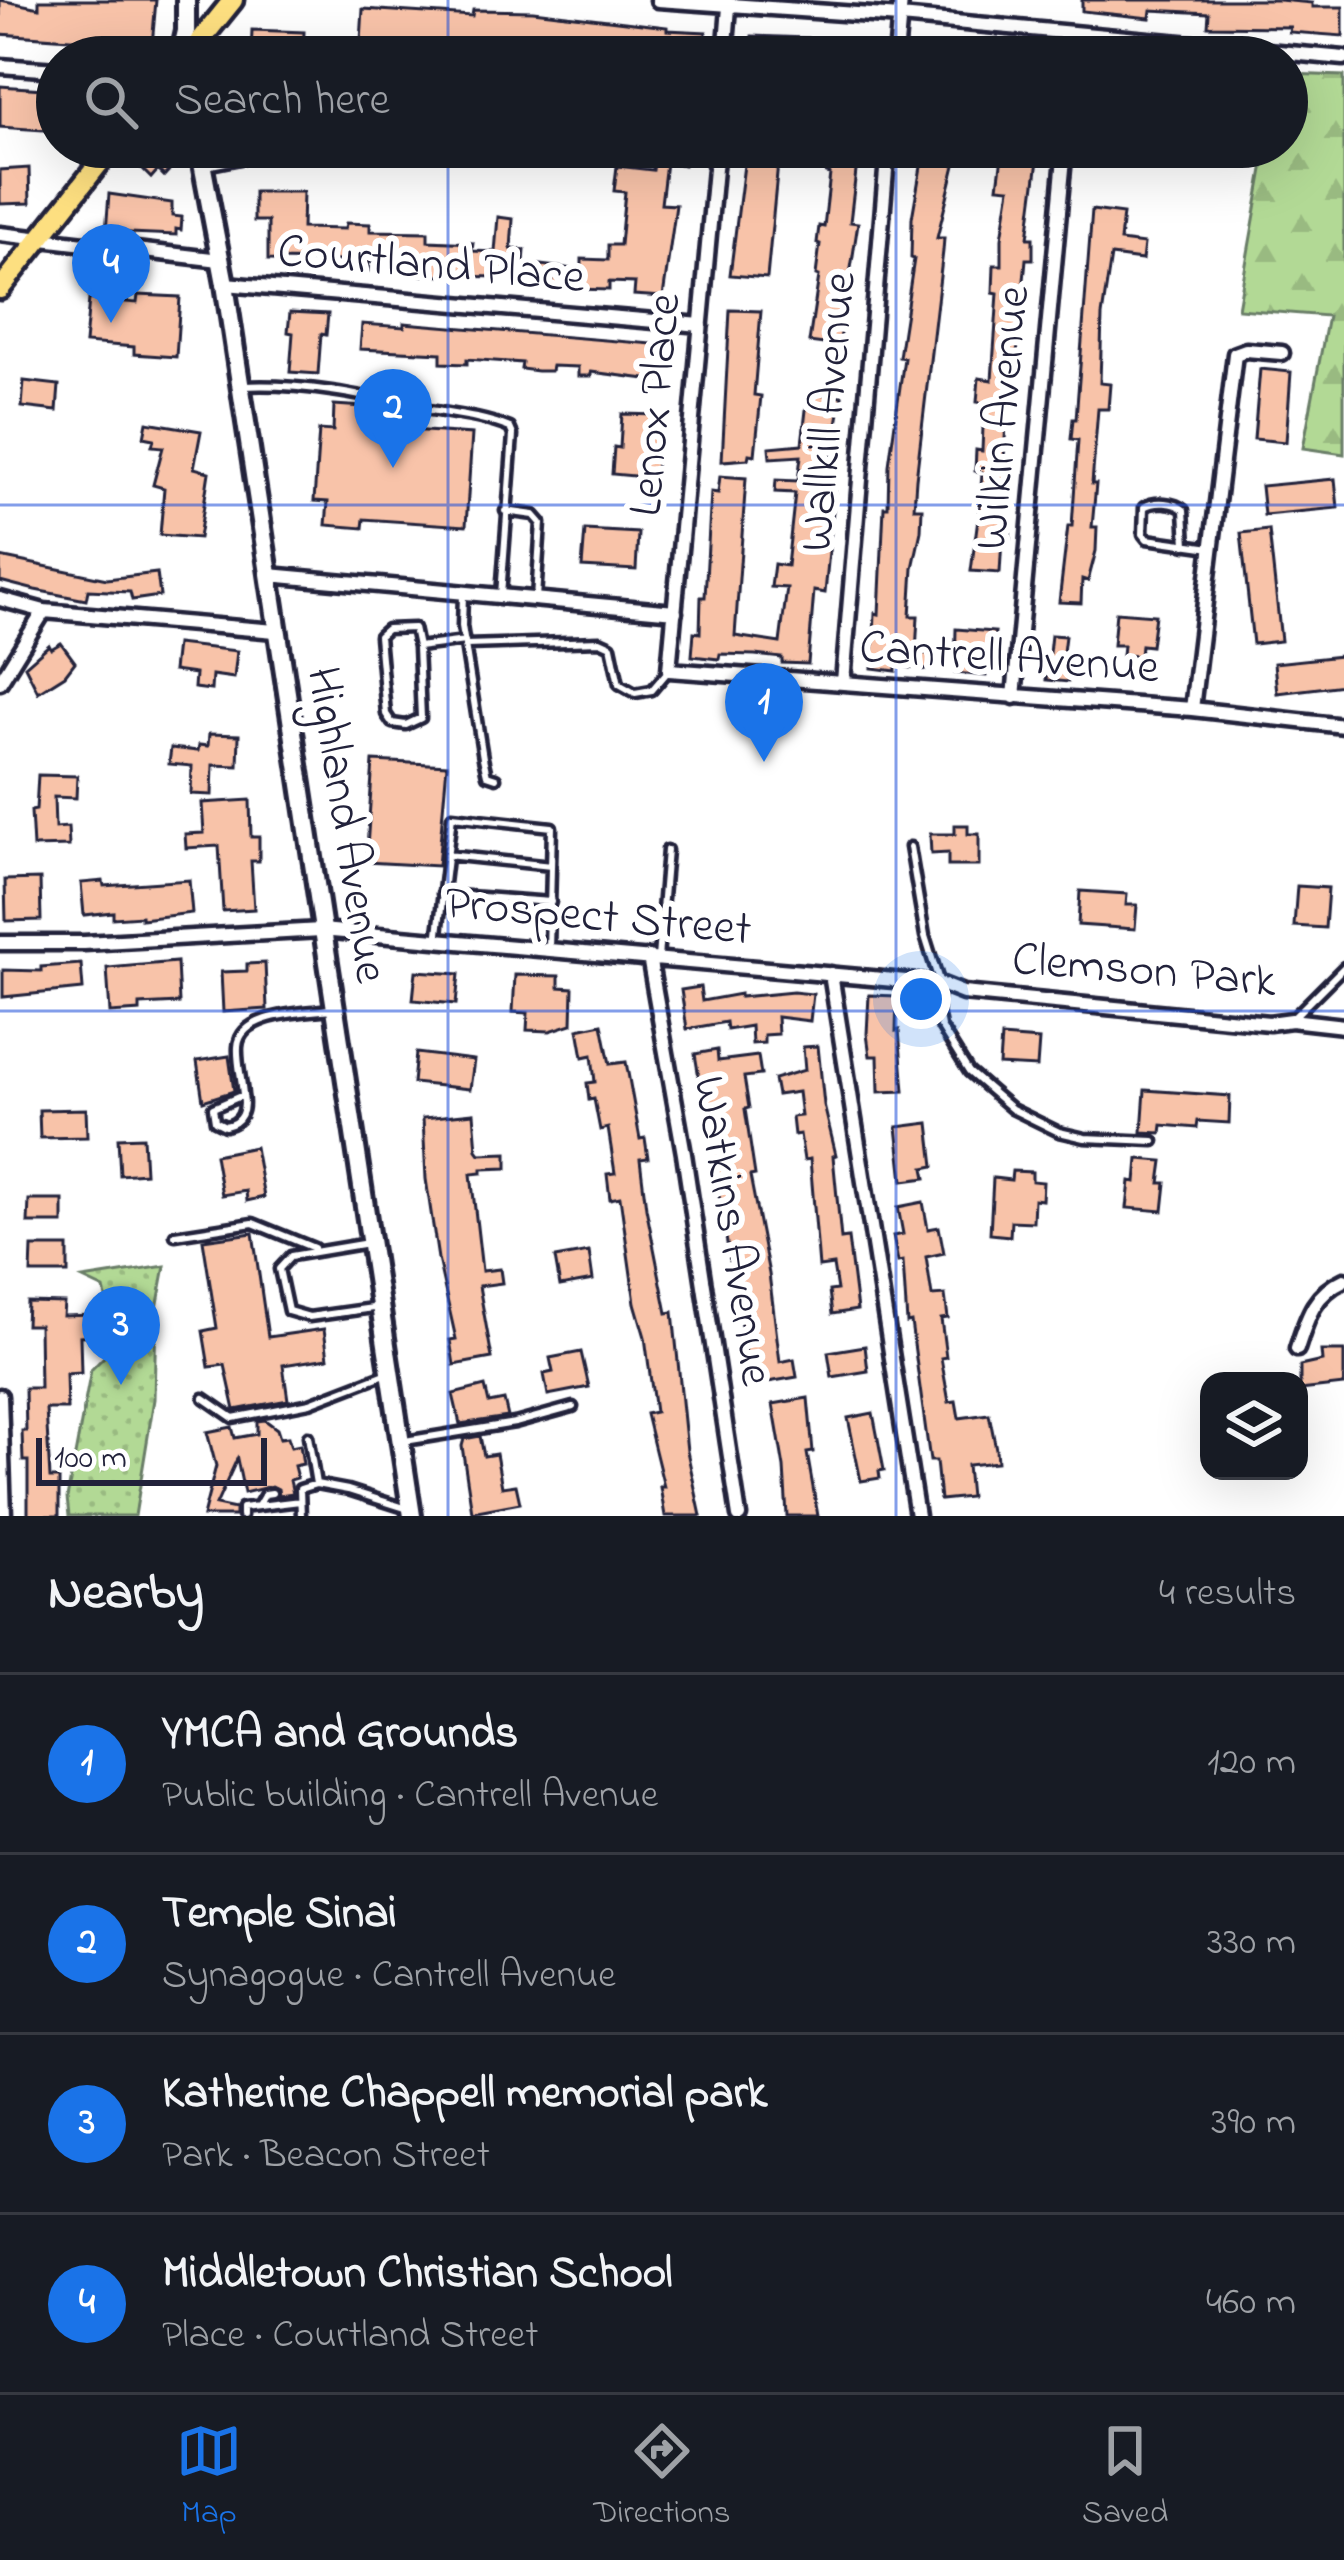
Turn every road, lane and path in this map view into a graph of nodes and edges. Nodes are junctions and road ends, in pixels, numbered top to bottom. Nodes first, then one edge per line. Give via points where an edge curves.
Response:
1 (186, 0) edge
2 (233, 0) edge
3 (658, 0) edge
4 (901, 0) edge
5 (729, 7) junction
6 (900, 17) junction
7 (186, 36) edge
8 (202, 36) edge
9 (726, 36) edge
10 (898, 36) edge
11 (1076, 36) edge
12 (1308, 55) edge
13 (1344, 58) edge
14 (0, 66) edge
15 (36, 69) edge
16 (96, 168) edge
17 (202, 168) edge
18 (715, 168) edge
19 (886, 168) edge
20 (1063, 168) edge
21 (0, 234) edge
22 (40, 239) junction
23 (220, 260) junction
24 (225, 284) junction
25 (0, 290) edge
26 (701, 325) junction
27 (1282, 353) dead end
28 (241, 386) junction
29 (505, 512) junction
30 (1186, 545) junction
31 (1212, 548) junction
32 (268, 575) junction
33 (463, 592) junction
34 (500, 595) junction
35 (536, 598) junction
36 (0, 599) edge
37 (44, 611) junction
38 (675, 612) junction
39 (275, 631) junction
40 (465, 644) junction
41 (418, 647) junction
42 (669, 670) junction
43 (0, 682) edge
44 (843, 682) junction
45 (1014, 697) junction
46 (1192, 709) junction
47 (1344, 726) edge
48 (496, 778) dead end
49 (910, 847) dead end
50 (667, 850) dead end
51 (447, 855) junction
52 (551, 866) junction
53 (442, 894) junction
54 (551, 902) junction
55 (321, 930) junction
56 (437, 942) junction
57 (0, 943) edge
58 (549, 950) junction
59 (654, 957) junction
60 (1344, 967) edge
61 (831, 974) junction
62 (940, 984) junction
63 (334, 1008) junction
64 (1291, 1020) junction
65 (1344, 1026) edge
66 (243, 1095) junction
67 (1154, 1141) dead end
68 (175, 1235) dead end
69 (371, 1242) junction
70 (317, 1250) junction
71 (1344, 1280) edge
72 (382, 1306) junction
73 (1298, 1349) dead end
74 (391, 1372) junction
75 (0, 1396) edge
76 (204, 1397) dead end
77 (573, 1407) dead end
78 (308, 1436) dead end
79 (401, 1442) junction
80 (316, 1484) junction
81 (272, 1493) dead end
82 (300, 1501) junction
83 (258, 1506) junction
84 (412, 1513) edge
85 (4, 1516) edge
86 (242, 1516) edge
87 (301, 1516) edge
88 (739, 1516) edge
89 (917, 1516) edge

1 - 7 street
2 - 8 main road
3 - 5 street
4 - 6 street
5 - 6 street
5 - 9 street
6 - 10 street
6 - 11 street
12 - 13 street
14 - 15 street
16 - 22 main road
17 - 23 street, Highland Avenue
18 - 26 street, Lenox Place
19 - 44 street, Wallkill Avenue
20 - 45 street, Wilkin Avenue
21 - 22 street
22 - 23 street
22 - 25 main road
23 - 24 street, Highland Avenue
24 - 26 street, Courtland Place
24 - 28 street, Highland Avenue
26 - 38 street, Lenox Place
27 - 31 street via 1235,353
28 - 29 lane via 368,395 510,428
28 - 32 street, Highland Avenue
29 - 34 lane
29 - 35 lane via 542,523
30 - 30 lane via 1147,539 1144,507 1179,506
30 - 31 lane
31 - 46 street
32 - 33 street
32 - 39 street, Highland Avenue
33 - 34 street
33 - 40 lane
34 - 35 street
35 - 38 street
36 - 37 street
37 - 39 street
37 - 43 street
38 - 42 street, Lenox Place
39 - 55 street, Highland Avenue
40 - 41 lane
40 - 42 lane via 600,641 611,646 619,684 635,693 652,690
40 - 48 lane via 483,758
41 - 41 lane via 421,718 392,723 379,636 387,628 414,628
42 - 44 street, Cantrell Avenue
44 - 45 street, Cantrell Avenue
45 - 46 street, Cantrell Avenue
46 - 47 street, Cantrell Avenue
49 - 62 lane
50 - 59 lane
51 - 52 lane
51 - 52 lane via 452,816 552,827
51 - 53 lane
52 - 54 lane
53 - 54 lane
53 - 56 lane
54 - 58 lane
55 - 56 street, Prospect Street
55 - 57 street, Prospect Street
55 - 63 street, Highland Avenue
56 - 58 street, Prospect Street
58 - 59 street, Prospect Street
59 - 61 street, Prospect Street
59 - 88 street, Watkins Avenue
60 - 64 lane
61 - 62 street, Clemson Park
61 - 89 street
62 - 64 street, Clemson Park via 963,993
62 - 67 lane, Clemson Park via 949,1044 1012,1109 1085,1138
63 - 66 lane via 247,1029 238,1046
63 - 69 street, Highland Avenue
64 - 65 street, Clemson Park
66 - 66 lane via 213,1108 215,1121 238,1120
68 - 70 lane via 254,1223
69 - 70 lane
69 - 72 street, Highland Avenue
70 - 72 lane via 278,1269 287,1311 309,1317
71 - 73 street via 1312,1306
72 - 74 street, Highland Avenue
74 - 76 lane via 310,1402 233,1418
74 - 79 street, Highland Avenue
75 - 85 street
77 - 79 lane
78 - 80 lane
79 - 84 street, Highland Avenue
80 - 82 lane via 296,1490
80 - 84 lane
81 - 83 lane
82 - 83 lane
82 - 87 lane
83 - 86 lane via 242,1508

